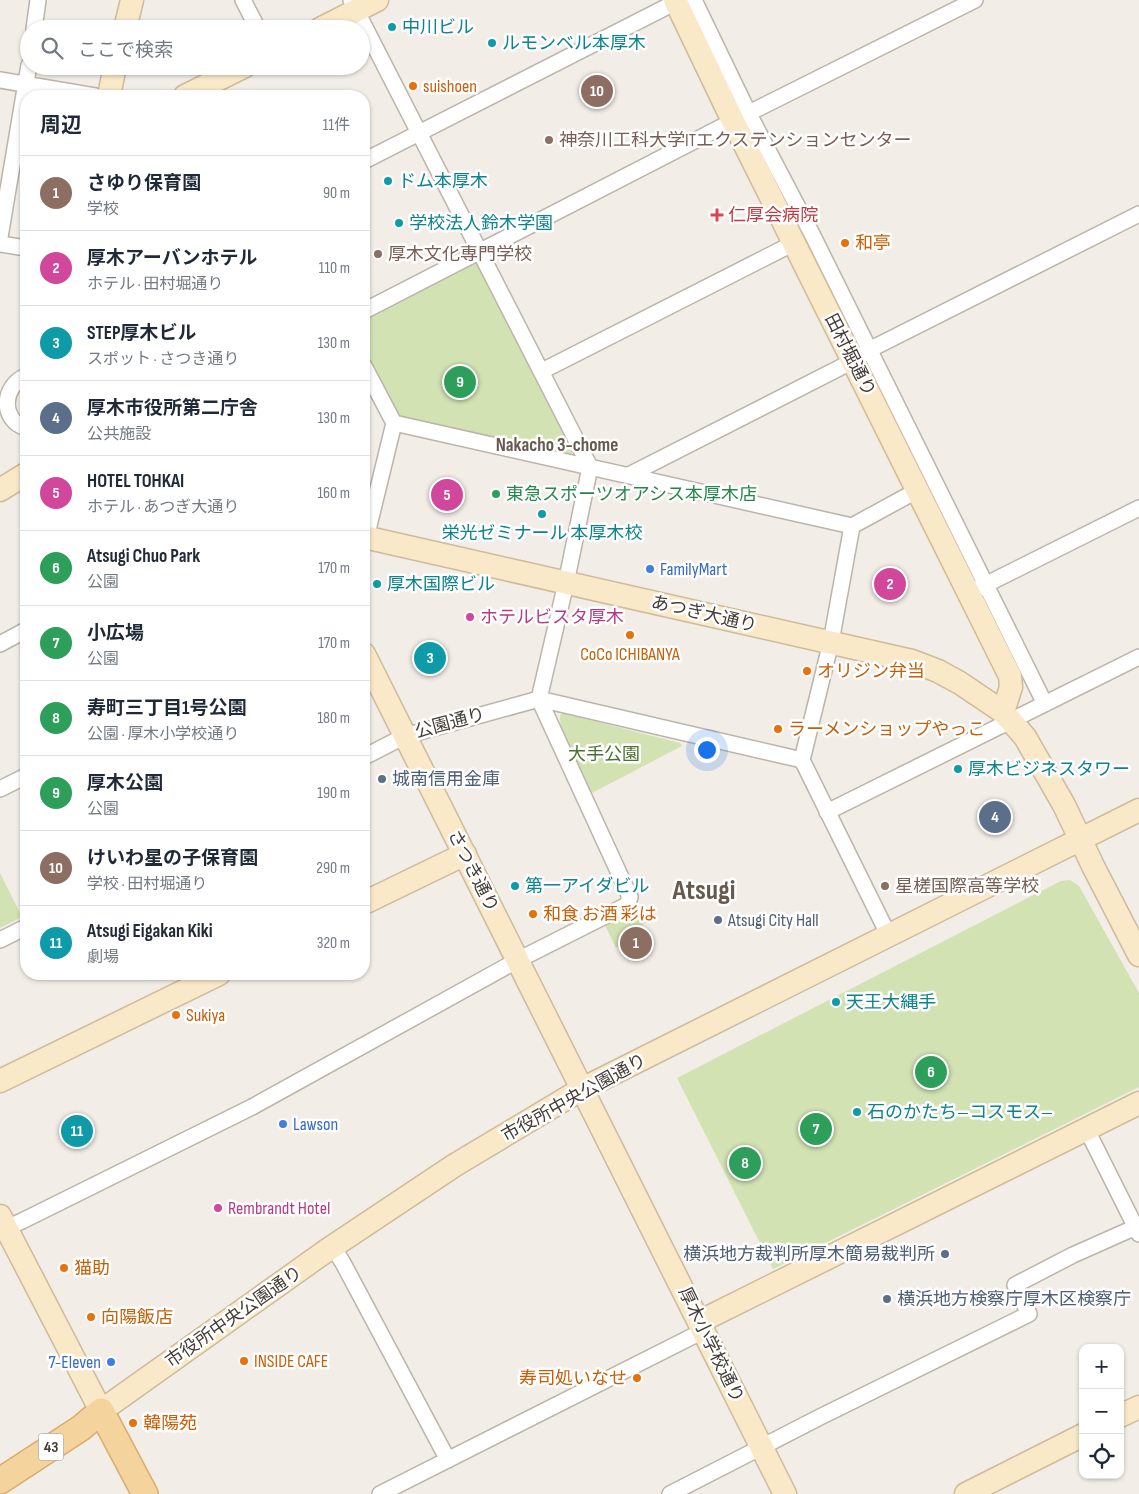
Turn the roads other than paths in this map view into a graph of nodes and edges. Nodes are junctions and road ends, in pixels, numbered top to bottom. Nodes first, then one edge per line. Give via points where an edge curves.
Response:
1 (38, 0) edge
2 (132, 0) edge
3 (243, 0) edge
4 (377, 0) edge
5 (975, 0) edge
6 (682, 1) edge
7 (354, 5) edge
8 (35, 20) edge
9 (126, 20) edge
10 (253, 20) edge
11 (333, 20) edge
12 (362, 20) edge
13 (370, 37) edge
14 (27, 75) edge
15 (113, 75) edge
16 (228, 75) edge
17 (0, 80) edge
18 (26, 84) junction
19 (25, 90) edge
20 (60, 90) edge
21 (110, 90) edge
22 (198, 90) edge
23 (741, 117) junction
24 (20, 119) edge
25 (419, 134) junction
26 (370, 158) edge
27 (1139, 214) edge
28 (0, 237) edge
29 (794, 243) junction
30 (0, 244) edge
31 (20, 247) edge
32 (478, 251) junction
33 (370, 307) edge
34 (861, 355) junction
35 (542, 371) junction
36 (370, 377) edge
37 (20, 380) edge
38 (394, 423) junction
39 (20, 424) edge
40 (590, 467) junction
41 (629, 475) junction
42 (20, 478) edge
43 (0, 490) edge
44 (918, 490) junction
45 (1139, 508) edge
46 (370, 517) edge
47 (852, 526) junction
48 (370, 538) edge
49 (566, 583) junction
50 (977, 589) junction
51 (20, 633) edge
52 (831, 642) junction
53 (0, 644) edge
54 (1139, 658) edge
55 (370, 666) edge
56 (539, 699) junction
57 (1045, 704) junction
58 (1008, 717) junction
59 (405, 736) junction
60 (370, 754) edge
61 (802, 760) junction
62 (20, 779) edge
63 (0, 789) edge
64 (1139, 810) edge
65 (827, 812) junction
66 (1080, 840) junction
67 (465, 854) junction
68 (370, 900) edge
69 (20, 930) edge
70 (889, 936) junction
71 (0, 940) edge
72 (1139, 955) edge
73 (518, 960) junction
74 (207, 980) edge
75 (0, 1081) edge
76 (582, 1089) junction
77 (1139, 1103) edge
78 (1086, 1128) junction
79 (2, 1223) edge
80 (1137, 1230) edge
81 (333, 1247) junction
82 (701, 1326) junction
83 (1139, 1407) edge
84 (101, 1411) junction
85 (1124, 1414) edge
86 (1079, 1437) edge
87 (761, 1447) junction
88 (448, 1460) junction
89 (0, 1481) edge
90 (145, 1494) edge
91 (380, 1494) edge
92 (670, 1494) edge
93 (785, 1494) edge
94 (966, 1494) edge

1 - 8 street
2 - 9 street
3 - 10 street
4 - 7 street
5 - 23 street
6 - 23 street, 田村堀通り
6 - 25 street
7 - 11 street
7 - 12 street
13 - 25 street
14 - 18 street
15 - 21 street
16 - 22 street
17 - 18 street
18 - 19 street
18 - 20 street
23 - 29 street, 田村堀通り
23 - 32 street
23 - 34 street via 812,234
24 - 28 street
25 - 26 street
25 - 32 street
27 - 34 street
29 - 34 street, 田村堀通り
29 - 35 street
30 - 31 street
32 - 33 street
32 - 35 street
34 - 41 street
34 - 44 street, 田村堀通り
34 - 50 street
35 - 40 street
36 - 38 street
37 - 39 street via 12,385 7,404
38 - 40 street
38 - 46 street
40 - 41 street
40 - 49 street
41 - 47 street
42 - 43 street
44 - 47 street
44 - 50 street, 田村堀通り
45 - 50 street
47 - 52 street
48 - 49 street, あつぎ大通り
49 - 52 street, あつぎ大通り
49 - 56 street
50 - 57 street
50 - 58 street, 田村堀通り via 1010,676
51 - 53 street
52 - 58 street, あつぎ大通り via 938,670
52 - 61 street
54 - 57 street
55 - 59 street, さつき通り
56 - 59 street, 公園通り
56 - 61 street
56 - 73 street via 630,897 627,905
57 - 58 street
58 - 65 street
58 - 66 street, あつぎ大通り via 1038,757
59 - 60 street, 公園通り
59 - 67 street, さつき通り
61 - 65 street
62 - 63 street
64 - 66 street, 市役所中央公園通り
65 - 70 street
66 - 70 street, 市役所中央公園通り
66 - 72 street
67 - 68 street
67 - 73 street, さつき通り
69 - 71 street
70 - 76 street, 市役所中央公園通り
73 - 76 street, さつき通り
73 - 79 street via 252,1107 22,1221 13,1225
74 - 75 street
76 - 81 street, 市役所中央公園通り via 455,1166
76 - 82 street, 厚木小学校通り
77 - 78 street
78 - 80 street
78 - 82 street
79 - 84 street
80 - 87 street via 1065,1259 1015,1285 1028,1314
81 - 84 street, 市役所中央公園通り
81 - 88 street
82 - 87 street, 厚木小学校通り
82 - 88 street
83 - 85 street
84 - 89 main road, 43
84 - 90 main road
86 - 94 street
87 - 92 street
87 - 93 street, 厚木小学校通り
88 - 91 street

